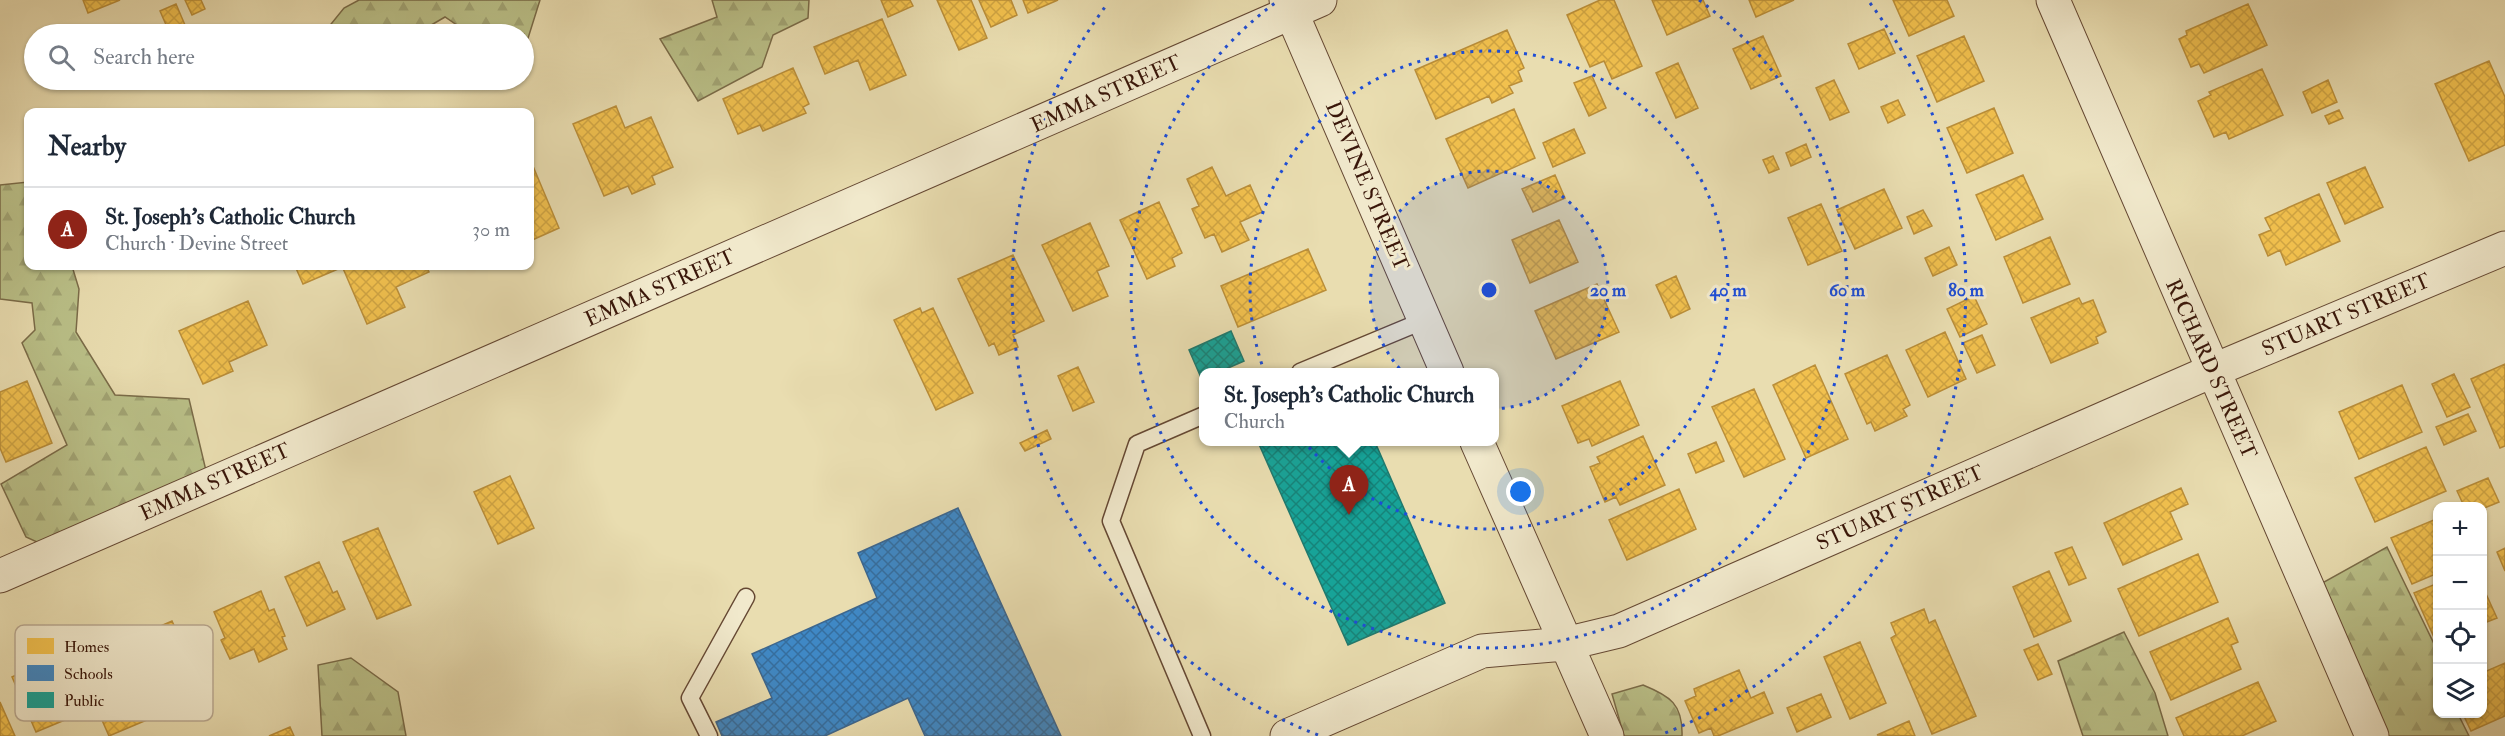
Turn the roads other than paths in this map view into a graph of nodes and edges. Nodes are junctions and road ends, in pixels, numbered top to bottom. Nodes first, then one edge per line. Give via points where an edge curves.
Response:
1 (2053, 0) edge
2 (1299, 4) edge
3 (2505, 248) edge
4 (1425, 320) junction
5 (1310, 368) edge
6 (1446, 368) edge
7 (2212, 371) junction
8 (1199, 417) edge
9 (1479, 446) edge
10 (0, 576) edge
11 (746, 597) dead end
12 (1565, 644) junction
13 (709, 736) edge
14 (1202, 736) edge
15 (1287, 736) edge
16 (1607, 736) edge
17 (2372, 736) edge

1 - 7 street, RICHARD STREET
2 - 4 street, DEVINE STREET
2 - 10 street, EMMA STREET
3 - 7 street, STUART STREET
4 - 5 lane
4 - 6 street, DEVINE STREET
7 - 12 street, STUART STREET via 1619,631
7 - 17 street, RICHARD STREET
8 - 14 lane via 1137,444 1111,520
9 - 12 street
11 - 13 lane via 690,698
12 - 15 street, STUART STREET via 1482,651
12 - 16 street

